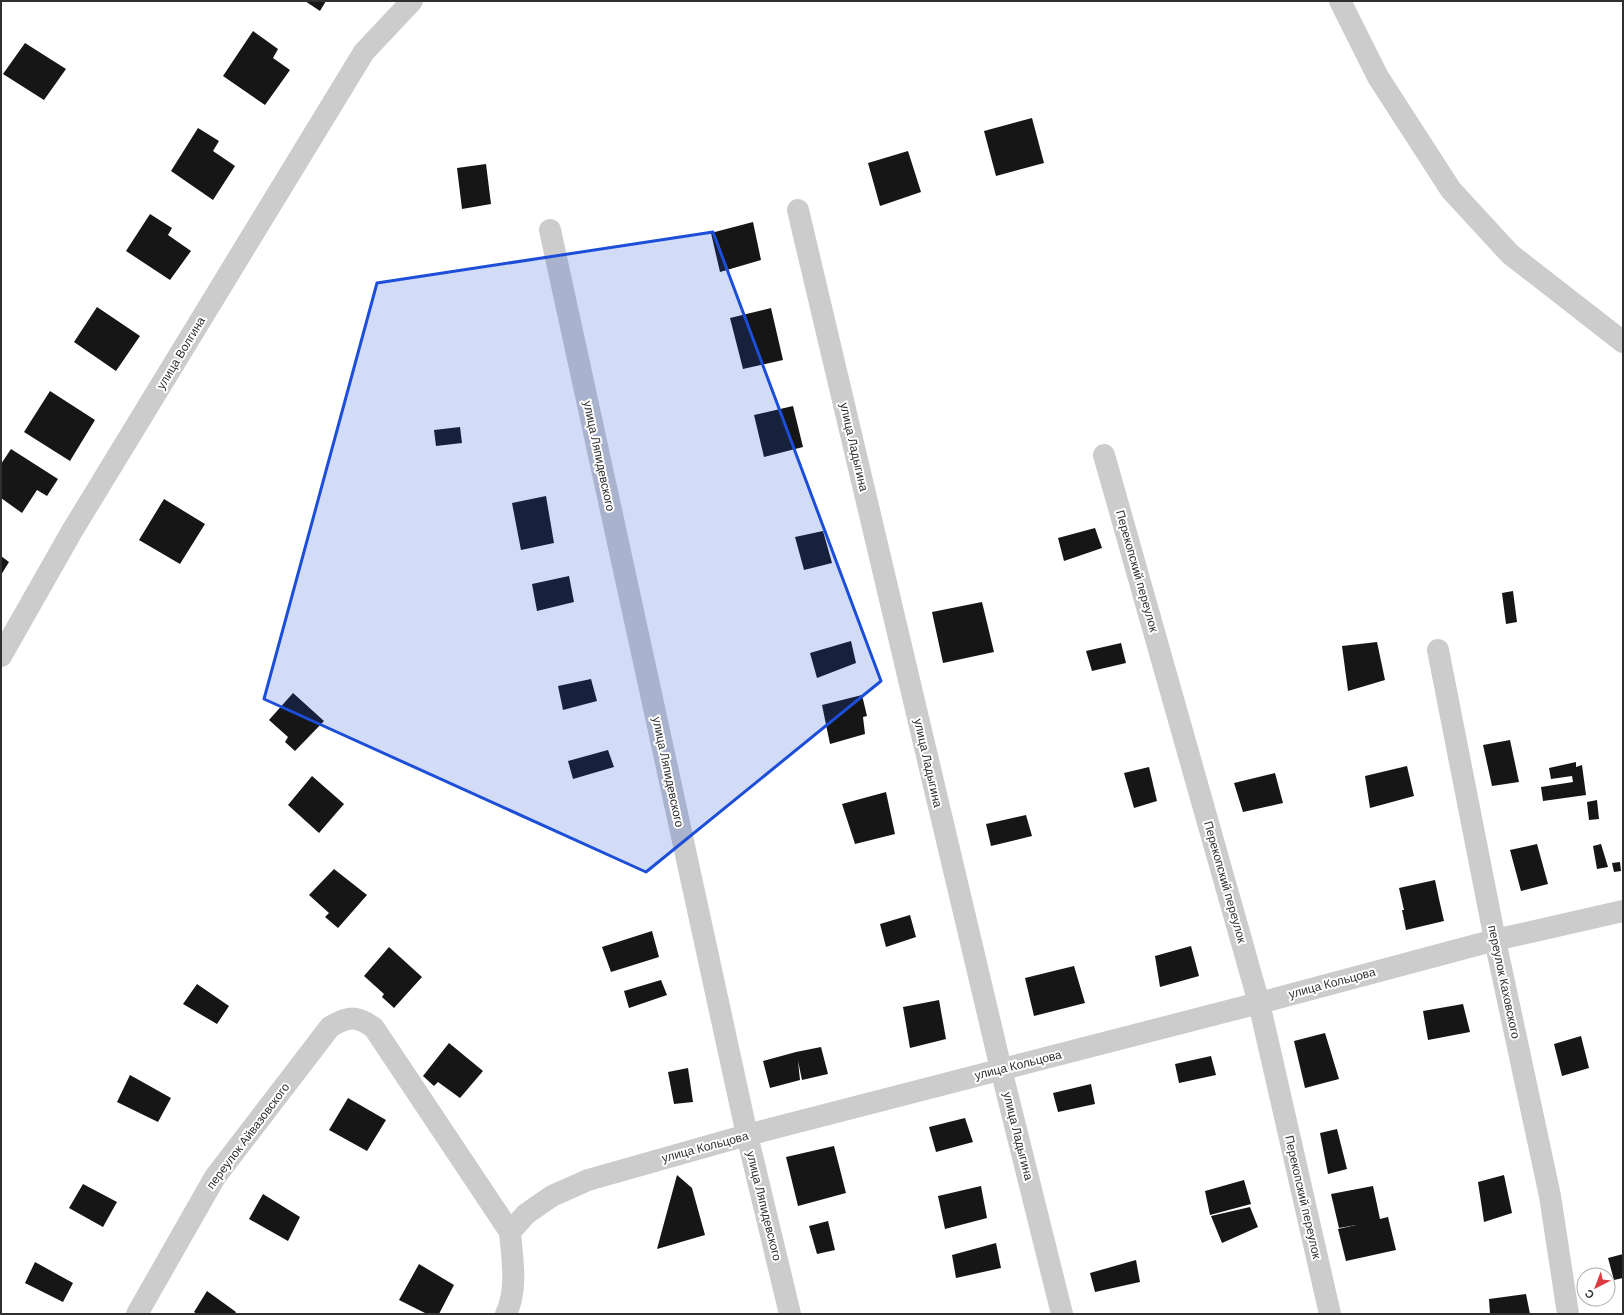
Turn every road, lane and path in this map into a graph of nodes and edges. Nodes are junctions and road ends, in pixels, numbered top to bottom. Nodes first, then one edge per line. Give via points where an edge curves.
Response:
1 (412, 1) edge
2 (1340, 1) edge
3 (798, 210) dead end
4 (550, 230) dead end
5 (1623, 342) edge
6 (1104, 455) dead end
7 (1438, 650) dead end
8 (1, 656) edge
9 (1623, 911) edge
10 (1495, 940) junction
11 (1259, 1003) junction
12 (1001, 1069) junction
13 (747, 1136) junction
14 (510, 1232) junction
15 (137, 1314) edge
16 (506, 1314) edge
17 (790, 1314) edge
18 (1062, 1314) edge
19 (1330, 1314) edge
20 (1568, 1314) edge

1 - 8 street, улица Волгина via 364,52 72,531
2 - 5 street via 1378,77 1451,190 1510,254
3 - 12 street, улица Ладыгина
4 - 13 street, улица Ляпидевского
6 - 11 street, Перекопский переулок
7 - 10 street, переулок Каховского
9 - 10 street, улица Кольцова
10 - 11 street, улица Кольцова
10 - 20 street, переулок Каховского via 1550,1196
11 - 12 street, улица Кольцова
11 - 19 street, Перекопский переулок
12 - 13 street, улица Кольцова
12 - 18 street, улица Ладыгина
13 - 14 street, улица Кольцова via 588,1180 526,1214
13 - 17 street, улица Ляпидевского
14 - 15 street, переулок Айвазовского via 374,1028 364,1021 353,1018 340,1021 330,1028 215,1177
14 - 16 street via 514,1278

